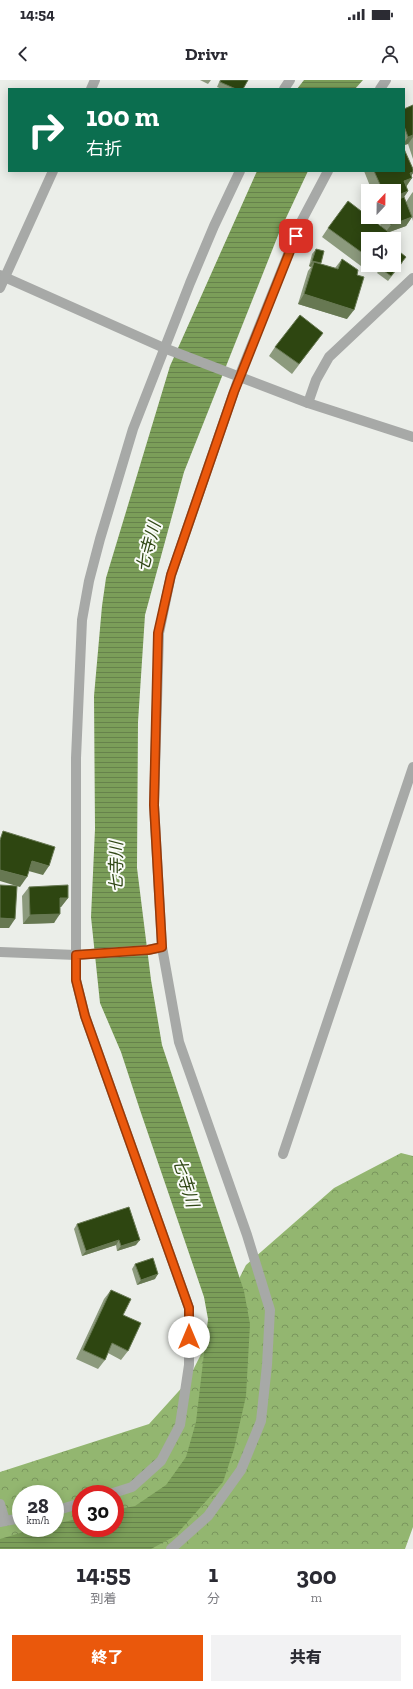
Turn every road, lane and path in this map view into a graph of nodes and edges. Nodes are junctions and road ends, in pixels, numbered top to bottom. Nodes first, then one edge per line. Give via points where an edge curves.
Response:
1 (54, 172) edge
2 (240, 172) edge
3 (327, 172) edge
4 (2, 276) edge
5 (413, 278) edge
6 (0, 288) edge
7 (164, 348) junction
8 (239, 377) junction
9 (308, 403) junction
10 (413, 437) edge
11 (413, 767) edge
12 (162, 947) junction
13 (0, 952) edge
14 (76, 955) junction
15 (283, 1154) dead end
16 (124, 1490) edge
17 (0, 1504) edge
18 (12, 1520) edge
19 (2, 1522) edge
20 (172, 1549) edge

1 - 4 street
2 - 7 street via 214,226
3 - 8 street via 301,222
4 - 6 street
4 - 7 street
5 - 9 street via 329,357 316,380
7 - 8 street
7 - 14 street via 133,429 100,539 82,620 76,758
8 - 9 street
8 - 12 street via 171,575 158,633 154,805
9 - 10 street
11 - 15 street
12 - 14 street
12 - 20 street via 179,1042 247,1235 270,1310 261,1420 241,1470 208,1516
13 - 14 street
14 - 16 street via 76,980 85,1016 189,1308 189,1365 180,1424 161,1461 132,1487
17 - 19 street
18 - 19 street

